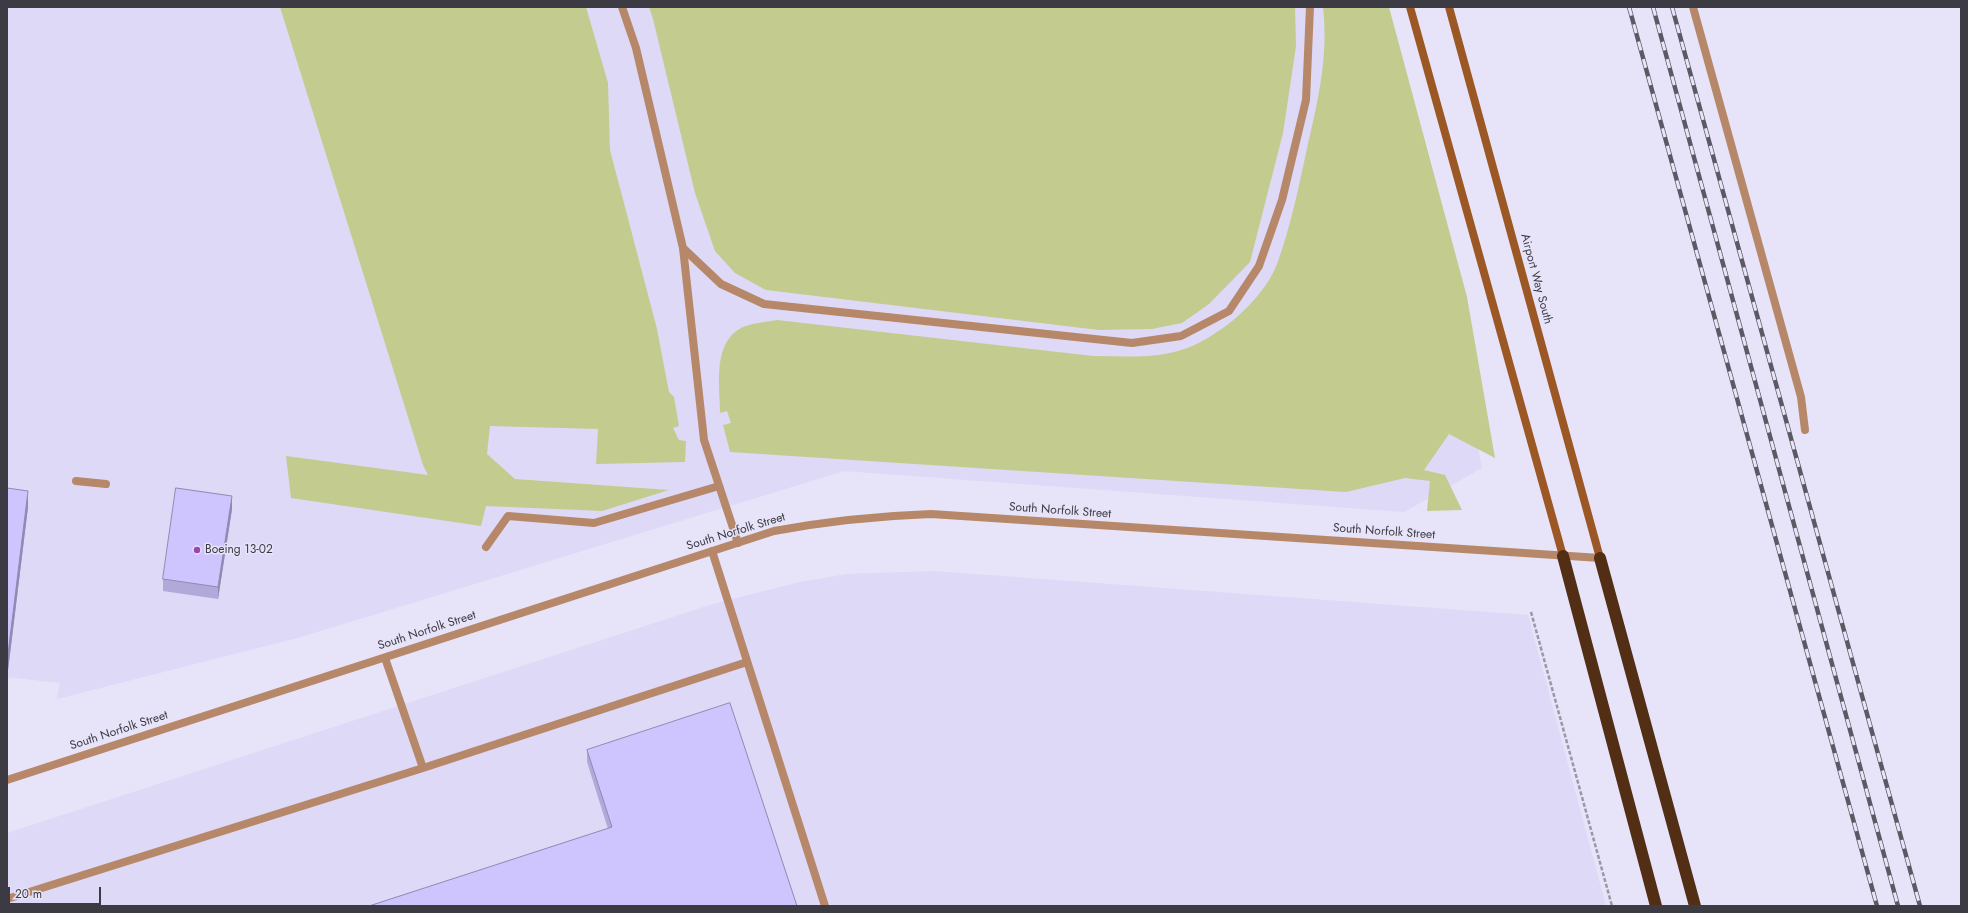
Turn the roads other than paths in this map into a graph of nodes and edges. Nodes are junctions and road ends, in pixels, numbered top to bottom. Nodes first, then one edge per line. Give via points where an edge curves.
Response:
1 (622, 7) edge
2 (1310, 7) edge
3 (1410, 7) edge
4 (1448, 7) edge
5 (1692, 7) edge
6 (683, 248) junction
7 (1805, 430) dead end
8 (76, 481) dead end
9 (106, 484) dead end
10 (719, 486) junction
11 (738, 543) junction
12 (486, 547) dead end
13 (712, 551) junction
14 (1563, 556) junction
15 (1600, 558) junction
16 (385, 658) junction
17 (747, 662) junction
18 (423, 768) junction
19 (7, 780) edge
20 (7, 899) edge
21 (825, 906) edge
22 (1656, 906) edge
23 (1695, 906) edge

1 - 6 street via 636,48
2 - 6 street via 1306,100 1282,200 1259,266 1229,311 1181,336 1132,343 764,304 721,284
3 - 14 main road
4 - 15 main road, Airport Way South
5 - 7 street via 1801,397
6 - 10 street via 704,440
8 - 9 street
10 - 11 street
10 - 12 street via 594,523 508,516
11 - 13 street, South Norfolk Street
11 - 14 street, South Norfolk Street via 774,531 826,521 931,514
13 - 16 street, South Norfolk Street
13 - 17 street
14 - 15 street, South Norfolk Street
14 - 22 highway
15 - 23 highway
16 - 18 street
16 - 19 street, South Norfolk Street
17 - 18 street
17 - 21 street
18 - 20 street

